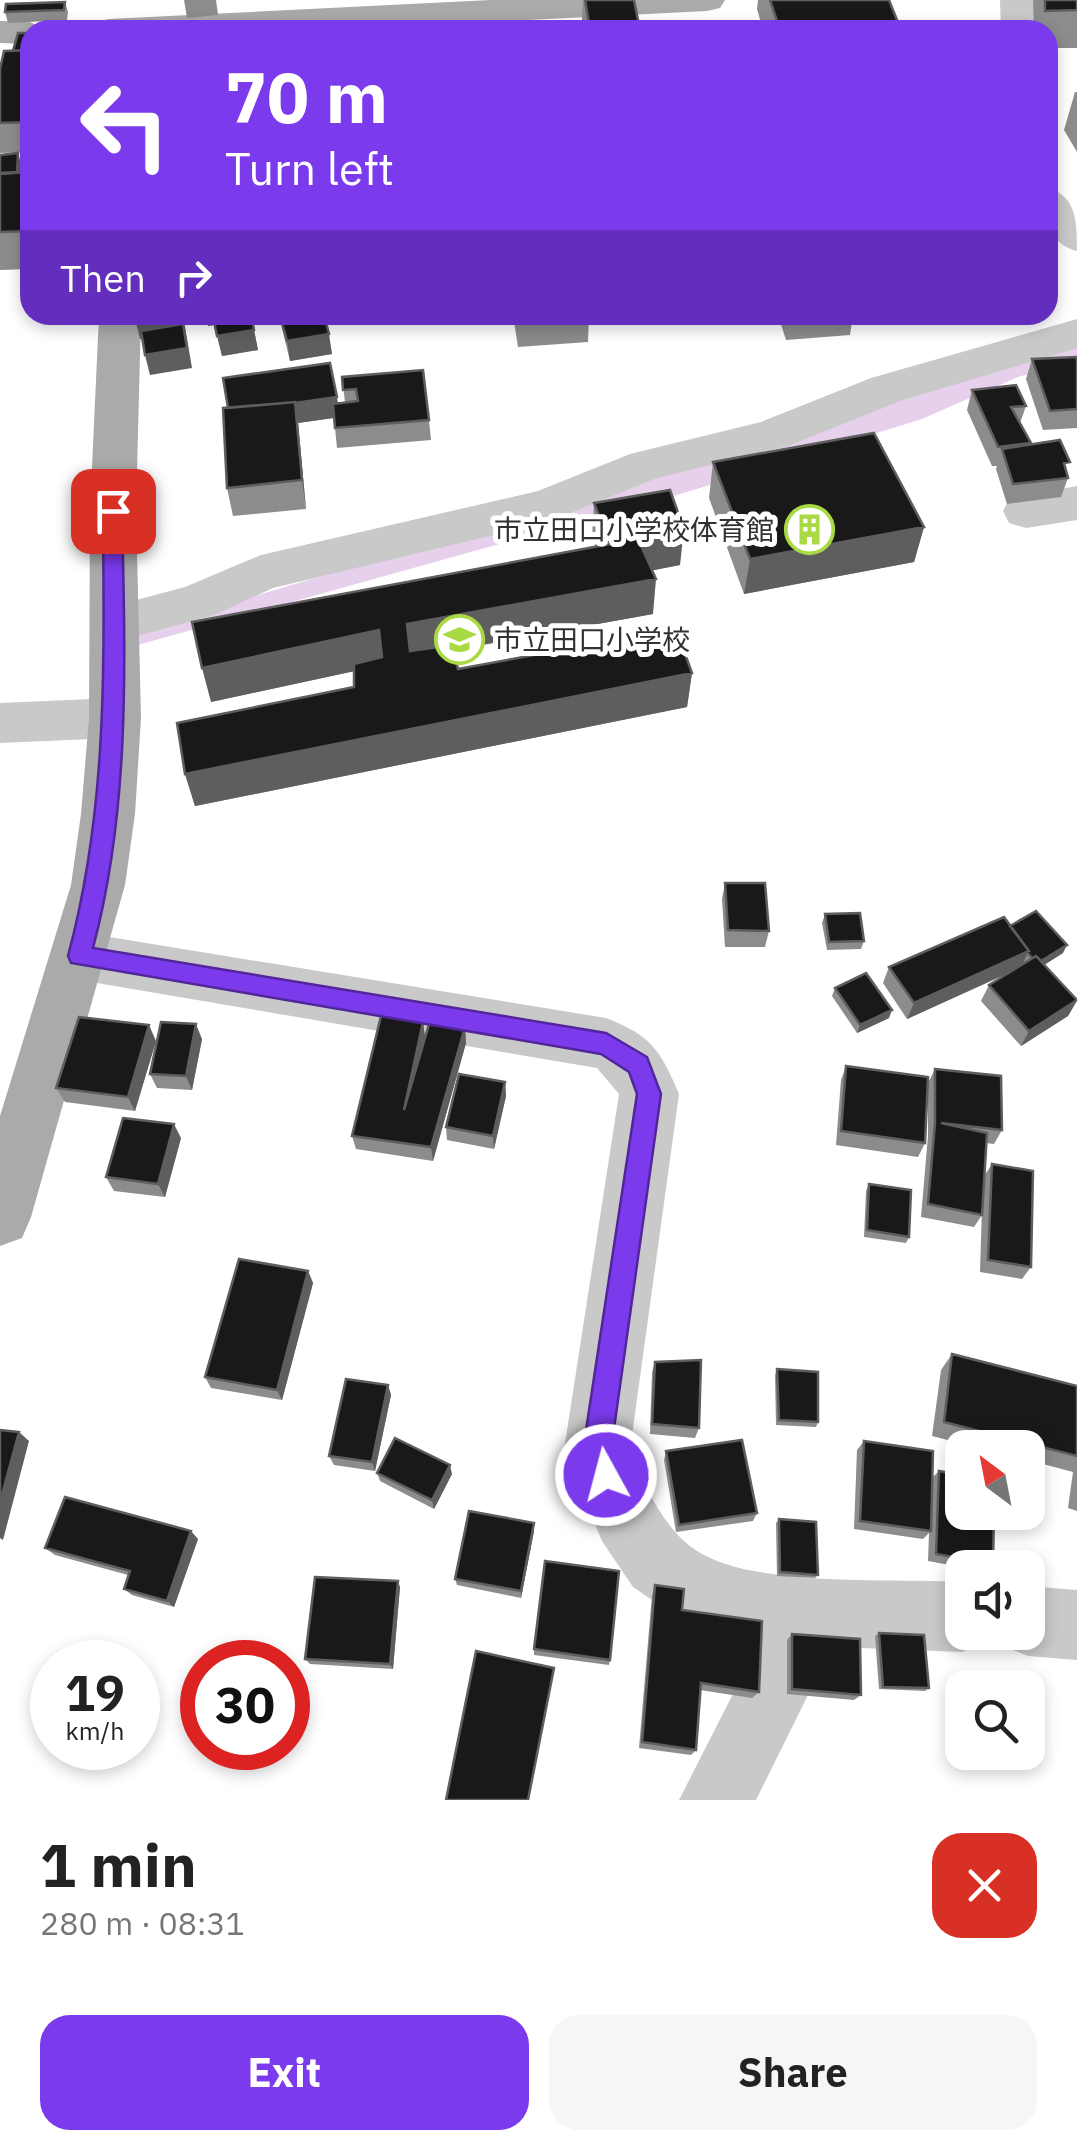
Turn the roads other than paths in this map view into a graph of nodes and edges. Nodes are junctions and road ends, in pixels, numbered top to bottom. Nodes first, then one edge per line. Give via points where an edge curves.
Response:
1 (707, 0) edge
2 (317, 20) edge
3 (1058, 213) edge
4 (1077, 238) edge
5 (120, 325) edge
6 (1077, 333) edge
7 (1077, 503) edge
8 (1026, 511) dead end
9 (116, 623) junction
10 (116, 718) junction
11 (0, 723) edge
12 (79, 956) junction
13 (0, 1217) edge
14 (777, 1607) junction
15 (945, 1616) edge
16 (1045, 1623) edge
17 (1077, 1626) edge
18 (716, 1800) edge

1 - 2 main road
3 - 4 street
5 - 9 main road
6 - 9 street via 887,389 772,435 646,465 548,505 262,573 196,602
7 - 8 street
9 - 10 main road
10 - 11 street
10 - 12 main road via 98,885
12 - 13 main road
12 - 14 street via 606,1044 638,1064 649,1094 597,1450 615,1500 670,1574 710,1593
14 - 15 street
14 - 18 street via 774,1692
16 - 17 street

